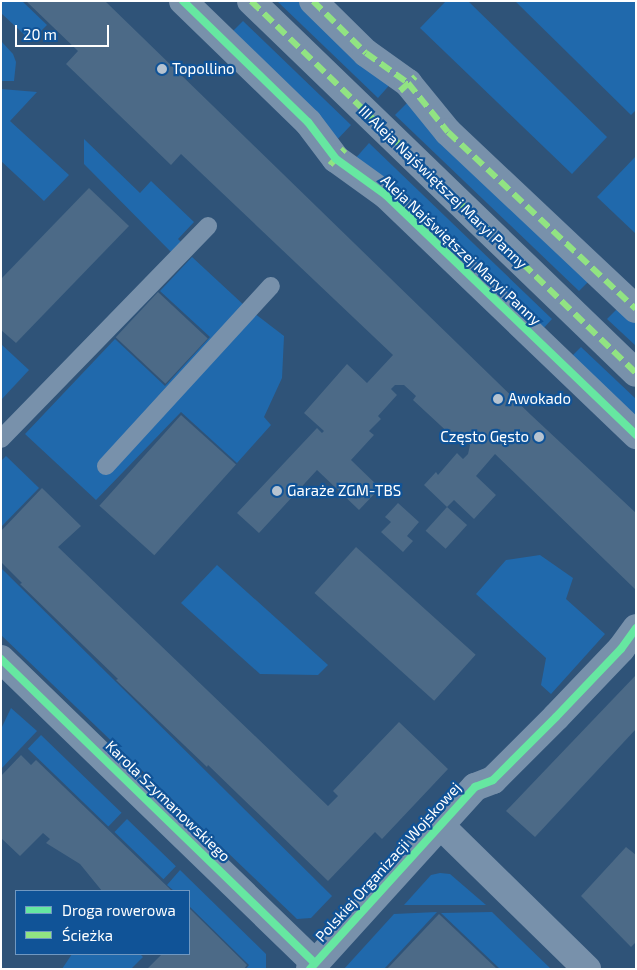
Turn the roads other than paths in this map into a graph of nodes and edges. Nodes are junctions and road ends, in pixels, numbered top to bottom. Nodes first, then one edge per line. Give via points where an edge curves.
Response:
1 (183, 1) edge
2 (251, 1) edge
3 (313, 1) edge
4 (208, 226) dead end
5 (271, 286) dead end
6 (636, 309) edge
7 (636, 372) edge
8 (636, 435) edge
9 (1, 439) edge
10 (106, 466) dead end
11 (636, 628) edge
12 (1, 660) edge
13 (440, 825) junction
14 (312, 966) edge
15 (587, 969) edge

1 - 8 street, Aleja Najświętszej Maryi Panny via 308,122 336,159 386,194
2 - 7 street, III Aleja Najświętszej Maryi Panny
3 - 6 street via 366,53 408,83 448,132
4 - 9 lane
5 - 10 lane
11 - 13 street, Polskiej Organizacji Wojskowej via 621,649 556,718 493,780 475,787
12 - 14 street, Karola Szymanowskiego
13 - 14 street, Polskiej Organizacji Wojskowej
13 - 15 street

